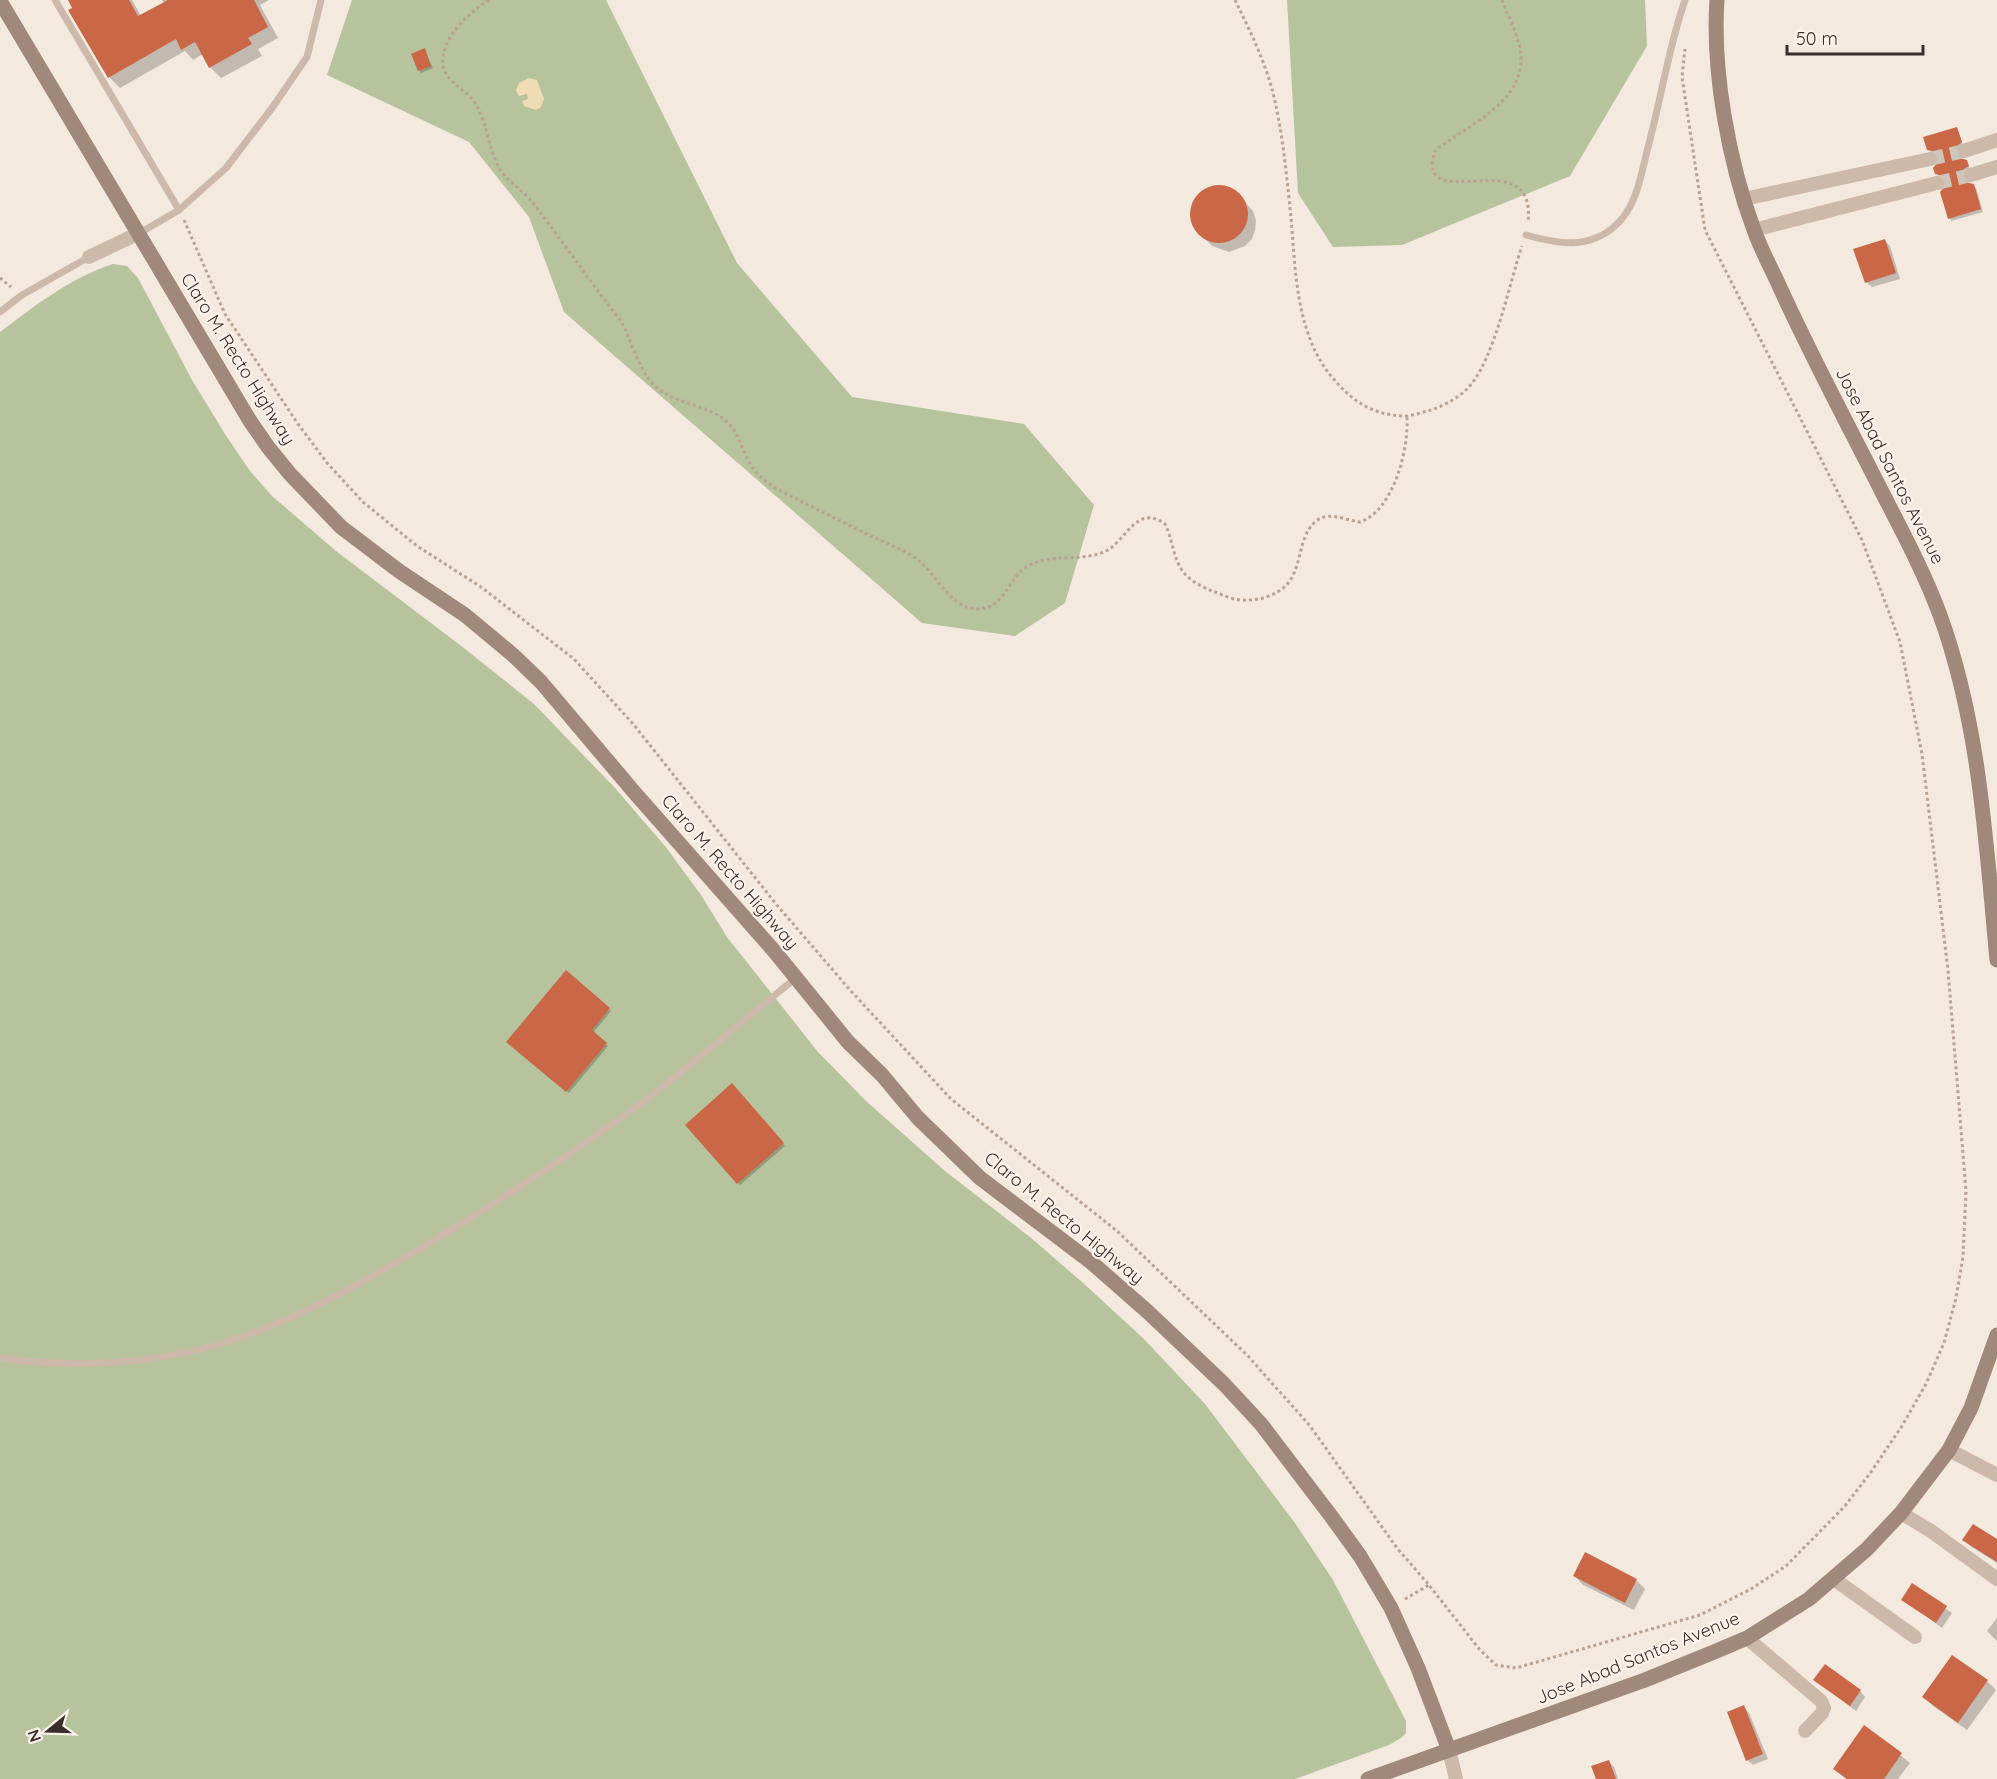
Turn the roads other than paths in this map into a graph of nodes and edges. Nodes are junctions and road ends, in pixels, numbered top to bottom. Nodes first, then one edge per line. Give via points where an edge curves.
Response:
1 (55, 0) edge
2 (321, 0) edge
3 (1685, 0) edge
4 (1717, 0) edge
5 (0, 1) edge
6 (1997, 140) edge
7 (1964, 151) tunnel mouth
8 (1930, 159) tunnel mouth
9 (1997, 167) edge
10 (1971, 174) tunnel mouth
11 (1937, 183) tunnel mouth
12 (1744, 199) junction
13 (179, 210) junction
14 (1754, 230) junction
15 (137, 234) junction
16 (1526, 235) road end
17 (89, 256) joint
18 (0, 312) edge
19 (1997, 960) edge
20 (796, 978) junction
21 (1997, 1335) edge
22 (1994, 1355) edge
23 (0, 1358) edge
24 (1948, 1450) junction
25 (1997, 1475) edge
26 (1901, 1513) junction
27 (1834, 1579) junction
28 (1997, 1579) edge
29 (1915, 1637) dead end
30 (1747, 1638) junction
31 (1804, 1731) dead end
32 (1449, 1750) junction
33 (1368, 1779) edge
34 (1456, 1779) edge

1 - 13 lane
2 - 13 lane via 307,57 226,168
3 - 16 lane via 1637,189 1628,210 1617,225 1587,241 1566,244
4 - 12 main road, Jose Abad Santos Avenue via 1724,116
5 - 15 main road, Claro M. Recto Highway
6 - 7 street
8 - 12 street
9 - 10 street
11 - 14 street
12 - 14 main road, Jose Abad Santos Avenue
13 - 15 lane
14 - 19 main road, Jose Abad Santos Avenue via 1794,319 1915,557 1943,623 1969,721
15 - 17 street
15 - 20 main road, Claro M. Recto Highway via 250,421 290,474 341,527 472,621 541,682
17 - 18 lane
20 - 23 lane via 664,1085 558,1163 379,1274 336,1296 225,1342 158,1358 84,1364
20 - 32 main road, Claro M. Recto Highway via 848,1042 980,1178 1091,1262 1186,1346 1261,1424 1360,1556 1391,1608
21 - 22 main road, Jose Abad Santos Avenue
22 - 24 main road, Jose Abad Santos Avenue
24 - 25 street
24 - 26 main road, Jose Abad Santos Avenue
26 - 27 main road, Jose Abad Santos Avenue
26 - 28 street
27 - 29 street
27 - 30 main road, Jose Abad Santos Avenue
30 - 31 street via 1821,1701 1822,1713
30 - 32 main road, Jose Abad Santos Avenue via 1645,1680
32 - 33 main road, Jose Abad Santos Avenue
32 - 34 street

